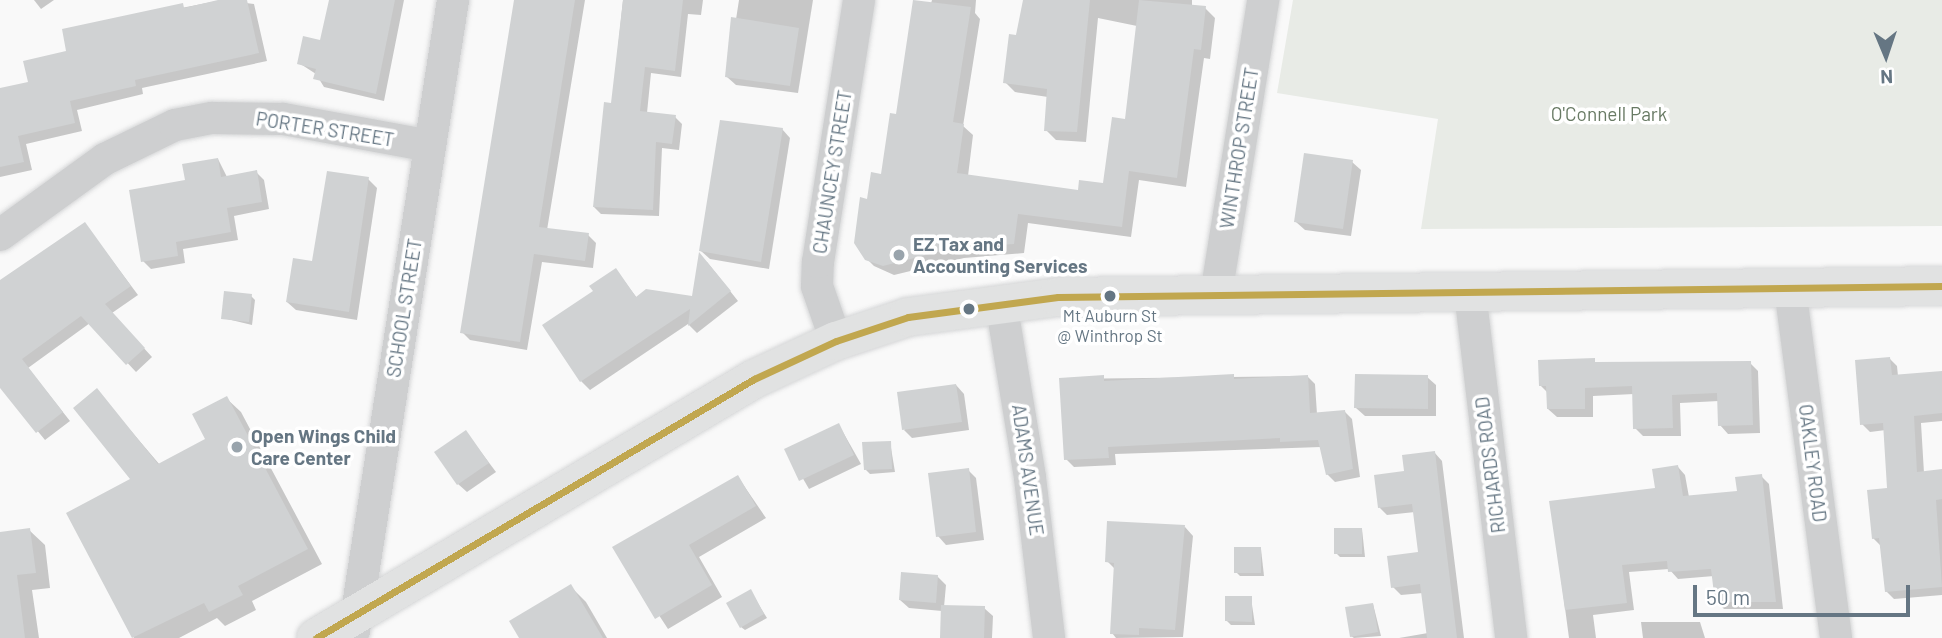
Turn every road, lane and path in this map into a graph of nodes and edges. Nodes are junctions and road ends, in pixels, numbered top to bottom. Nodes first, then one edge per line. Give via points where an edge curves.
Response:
1 (453, 0) edge
2 (859, 0) edge
3 (1262, 0) edge
4 (430, 146) junction
5 (0, 235) edge
6 (1942, 286) edge
7 (1790, 288) junction
8 (1470, 292) junction
9 (1216, 295) junction
10 (1001, 302) junction
11 (836, 341) junction
12 (351, 630) edge
13 (316, 638) edge
14 (1049, 638) edge
15 (1511, 638) edge
16 (1836, 638) edge

1 - 4 street, SCHOOL STREET
2 - 11 street, CHAUNCEY STREET via 818,262 817,286
3 - 9 street, WINTHROP STREET
4 - 5 street, PORTER STREET via 245,116 175,125 105,159
4 - 12 street, SCHOOL STREET
6 - 7 main road
7 - 8 main road
7 - 16 street, OAKLEY ROAD
8 - 9 main road
8 - 15 street, RICHARDS ROAD
9 - 10 main road
10 - 11 main road via 908,317
10 - 14 street, ADAMS AVENUE via 1030,478
11 - 12 main road via 712,401
12 - 13 main road

